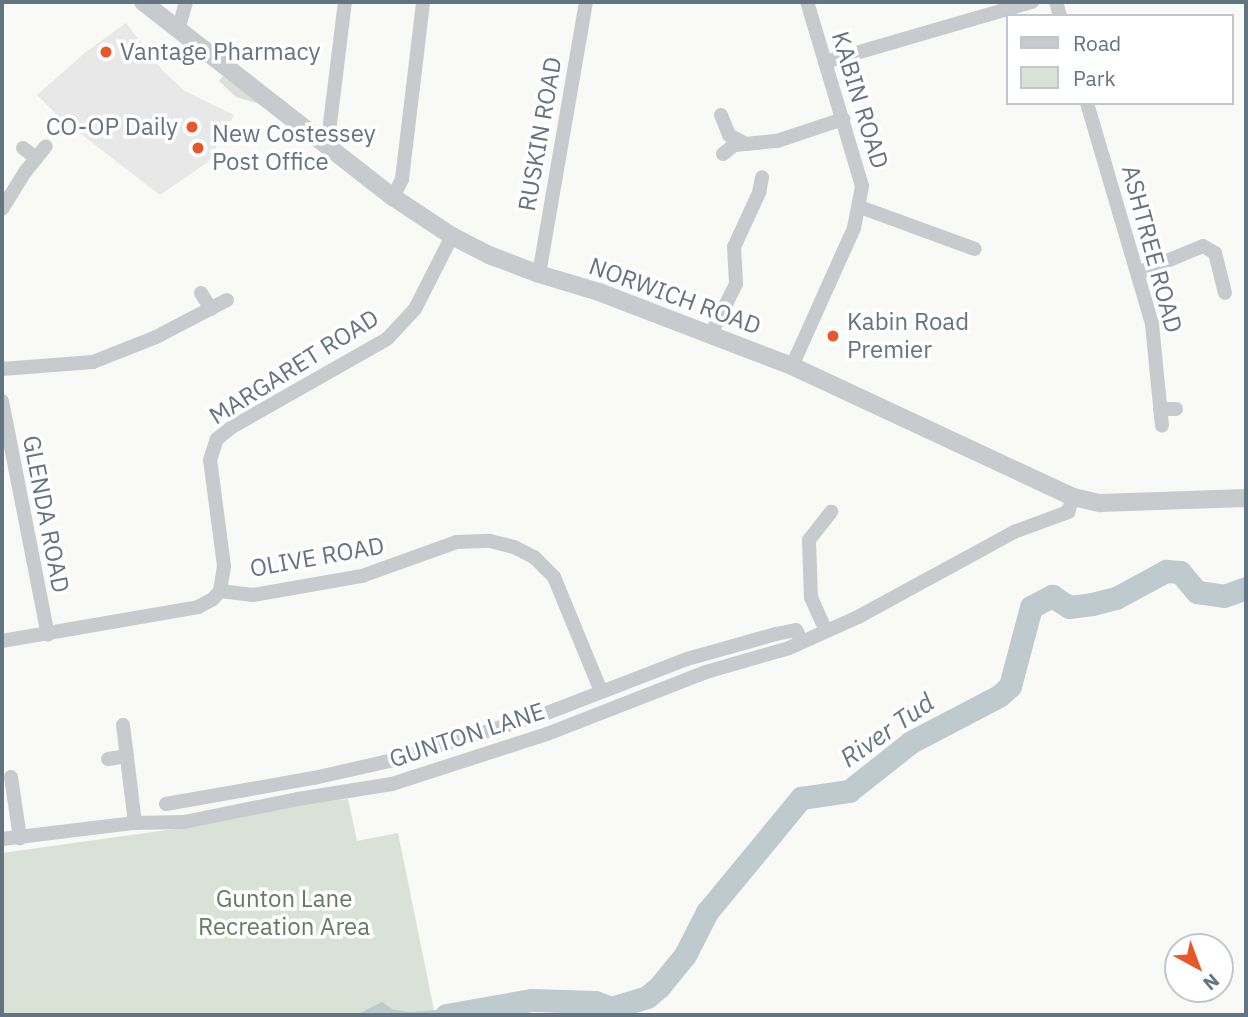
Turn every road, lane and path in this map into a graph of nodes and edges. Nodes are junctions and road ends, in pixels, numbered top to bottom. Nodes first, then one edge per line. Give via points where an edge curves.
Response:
1 (143, 2) edge
2 (186, 2) edge
3 (345, 2) edge
4 (423, 2) edge
5 (586, 2) edge
6 (807, 2) edge
7 (1031, 2) edge
8 (178, 30) junction
9 (825, 62) junction
10 (1088, 105) edge
11 (721, 115) dead end
12 (843, 119) junction
13 (746, 144) junction
14 (46, 146) dead end
15 (23, 148) dead end
16 (327, 148) junction
17 (723, 154) dead end
18 (36, 158) junction
19 (762, 177) dead end
20 (393, 197) junction
21 (860, 207) junction
22 (2, 209) edge
23 (452, 236) junction
24 (975, 249) dead end
25 (1138, 273) junction
26 (539, 274) junction
27 (201, 293) dead end
28 (1225, 293) dead end
29 (227, 300) dead end
30 (211, 309) junction
31 (710, 334) junction
32 (793, 366) junction
33 (2, 369) edge
34 (2, 401) edge
35 (1160, 409) junction
36 (1176, 409) dead end
37 (1162, 426) dead end
38 (1073, 497) junction
39 (1246, 498) edge
40 (831, 512) dead end
41 (219, 591) junction
42 (826, 631) junction
43 (48, 635) junction
44 (2, 641) edge
45 (802, 642) junction
46 (601, 691) junction
47 (123, 726) dead end
48 (127, 755) junction
49 (108, 759) dead end
50 (11, 777) dead end
51 (166, 804) dead end
52 (135, 823) junction
53 (20, 838) junction
54 (2, 839) edge

1 - 8 street, NORWICH ROAD
2 - 8 street
3 - 16 street
4 - 20 street via 402,178
5 - 26 street, RUSKIN ROAD
6 - 9 street, KABIN ROAD
7 - 9 street
8 - 16 street, NORWICH ROAD
9 - 12 street, KABIN ROAD
10 - 25 street, ASHTREE ROAD
11 - 13 street via 729,135
12 - 13 street via 778,141
12 - 21 street, KABIN ROAD via 862,186
13 - 17 street via 734,145
14 - 18 street
15 - 18 street
16 - 20 street, NORWICH ROAD
18 - 22 street
19 - 31 street via 734,247 736,284
20 - 23 street, NORWICH ROAD
21 - 24 street
21 - 32 street, KABIN ROAD
23 - 26 street, NORWICH ROAD
23 - 41 street, MARGARET ROAD via 415,309 387,339 216,439 210,460 224,566
25 - 28 street via 1203,246 1215,253
25 - 35 street, ASHTREE ROAD via 1152,324
26 - 31 street, NORWICH ROAD
27 - 30 street
29 - 30 street
30 - 33 street via 93,362
31 - 32 street, NORWICH ROAD
32 - 38 street, NORWICH ROAD
34 - 43 street, GLENDA ROAD
35 - 36 street
35 - 37 street, ASHTREE ROAD
38 - 39 street, NORWICH ROAD via 1100,503
38 - 42 street, GUNTON LANE via 1068,512 1014,532
40 - 42 street via 808,540 811,598
41 - 43 street, OLIVE ROAD via 198,607
41 - 46 street, OLIVE ROAD via 253,595 362,576 457,542 490,541 514,547 534,557 554,577
42 - 45 street, GUNTON LANE
43 - 44 street, OLIVE ROAD
45 - 46 street, GUNTON LANE via 796,630 775,634 687,659
45 - 52 street, GUNTON LANE via 392,785 202,819
46 - 51 street, GUNTON LANE via 536,717 393,760
47 - 48 street
48 - 49 street
48 - 52 street
50 - 53 street
52 - 53 street, GUNTON LANE
53 - 54 street, GUNTON LANE

